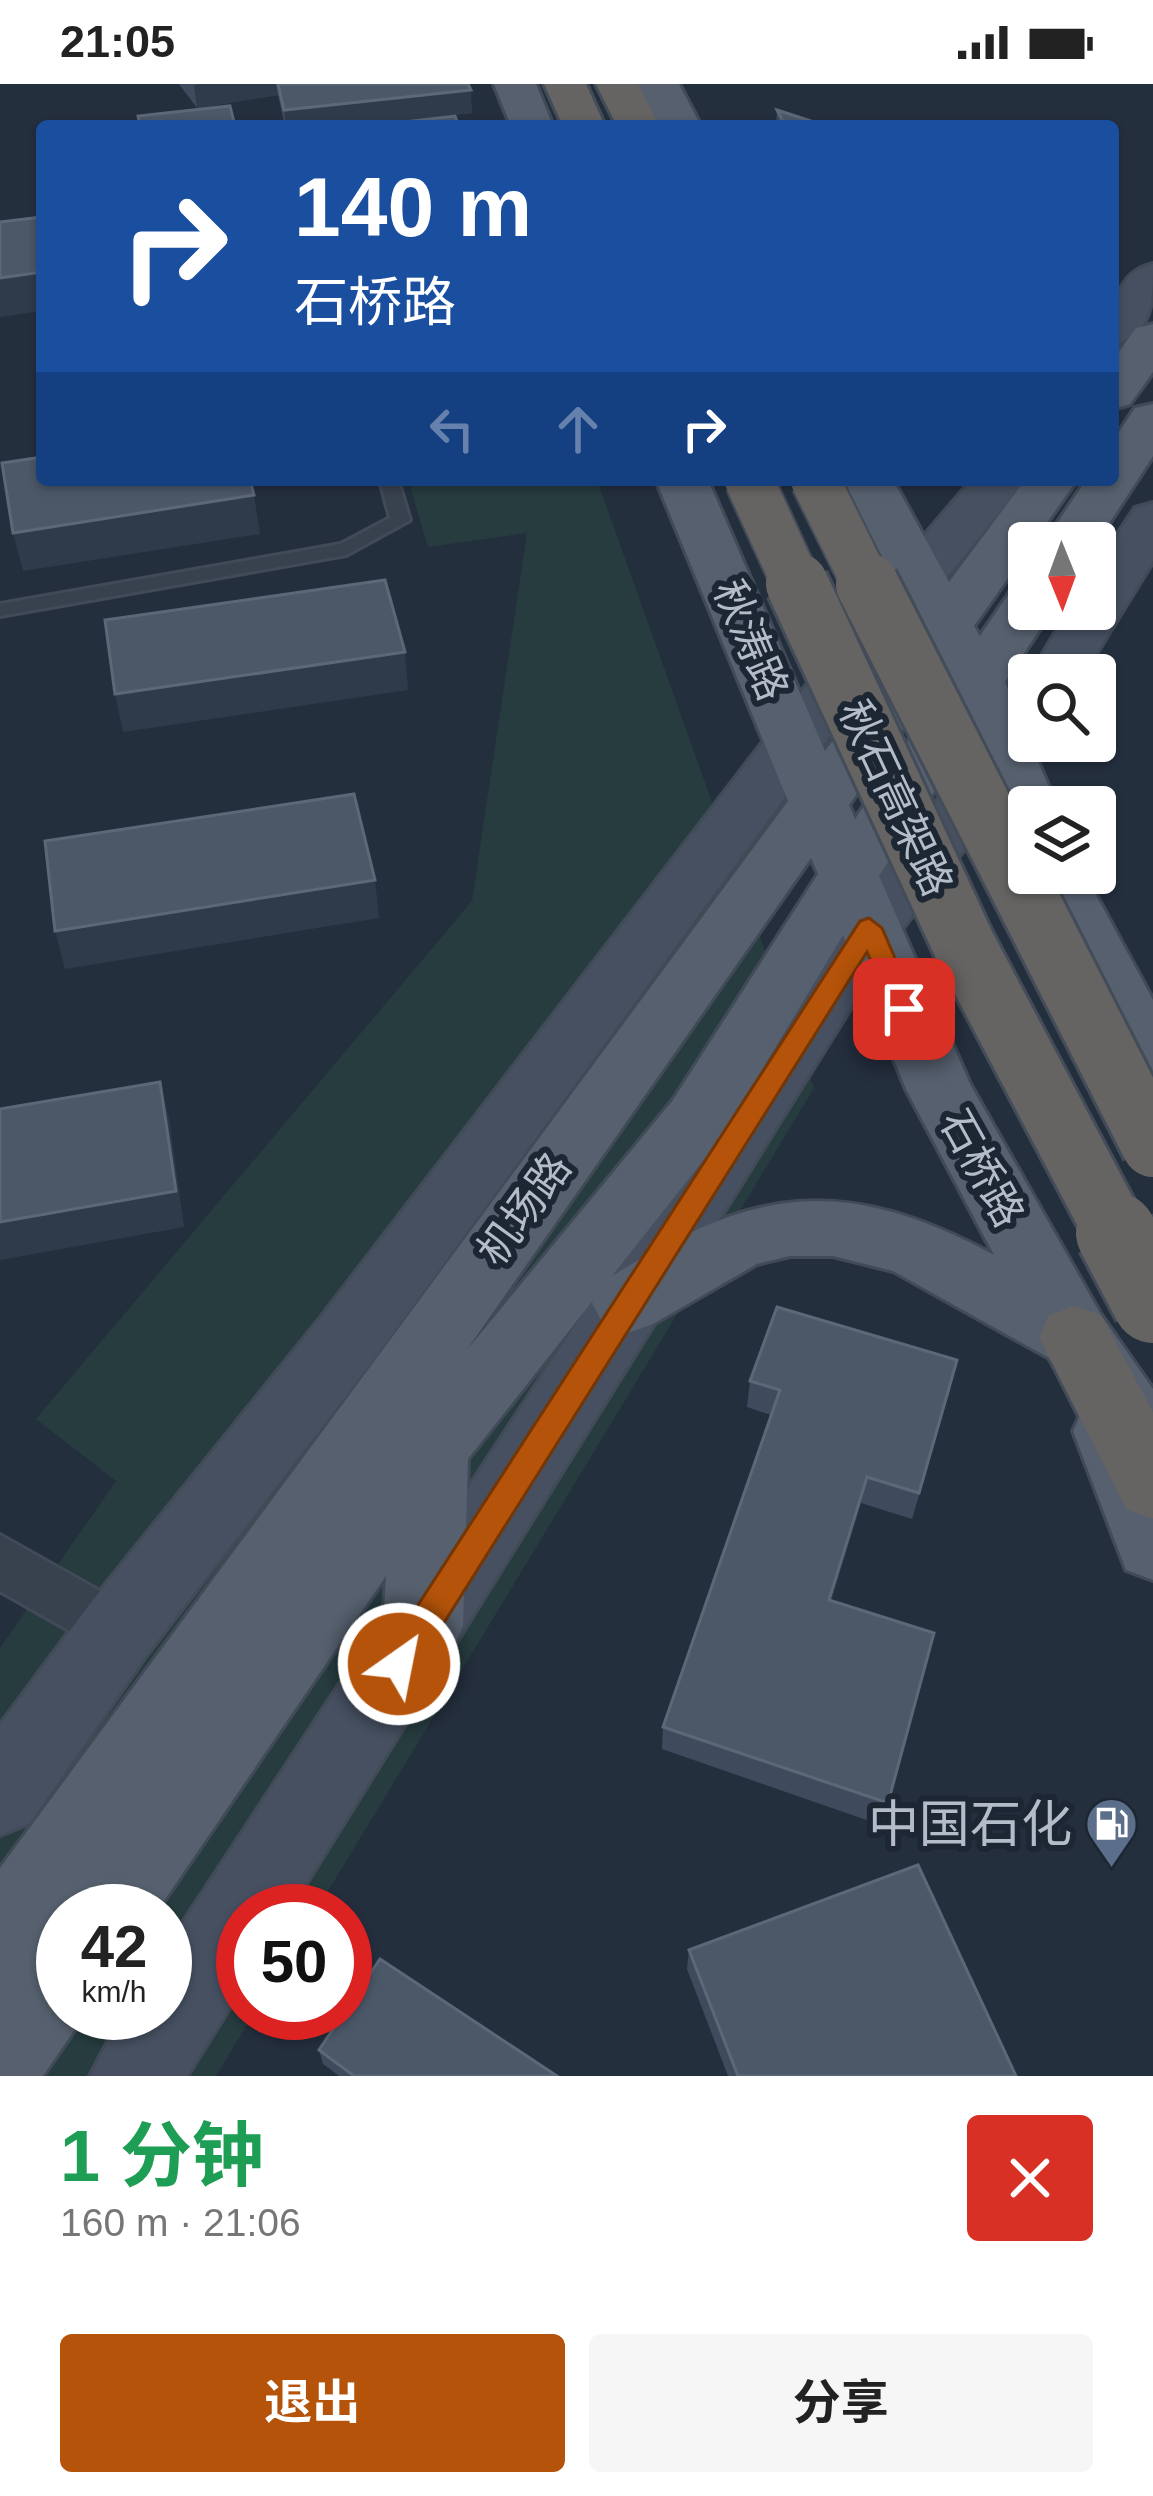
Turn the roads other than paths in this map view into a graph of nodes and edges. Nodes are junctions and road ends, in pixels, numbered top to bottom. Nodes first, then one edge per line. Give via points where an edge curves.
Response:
1 (515, 84) edge
2 (565, 84) edge
3 (617, 84) edge
4 (658, 84) edge
5 (530, 120) edge
6 (581, 120) edge
7 (635, 120) edge
8 (677, 120) edge
9 (1153, 278) edge
10 (1119, 323) edge
11 (1153, 338) edge
12 (1119, 386) edge
13 (1153, 419) edge
14 (1119, 470) edge
15 (391, 486) edge
16 (685, 486) edge
17 (751, 486) edge
18 (818, 486) edge
19 (870, 486) edge
20 (995, 486) edge
21 (1050, 486) edge
22 (1108, 486) edge
23 (1153, 519) edge
24 (1084, 522) edge
25 (918, 577) junction
26 (0, 610) edge
27 (1018, 630) edge
28 (1068, 654) edge
29 (989, 695) edge
30 (807, 772) junction
31 (1020, 786) edge
32 (1065, 894) edge
33 (858, 902) junction
34 (1153, 1061) edge
35 (1153, 1146) edge
36 (628, 1303) junction
37 (1153, 1303) edge
38 (1075, 1336) junction
39 (431, 1449) junction
40 (1153, 1450) edge
41 (1153, 1485) edge
42 (1153, 1546) edge
43 (0, 1562) edge
44 (423, 1626) junction
45 (117, 1631) junction
46 (0, 1794) edge
47 (124, 1884) edge
48 (0, 1941) edge
49 (36, 2009) edge
50 (0, 2061) edge
51 (135, 2076) edge

1 - 5 main road
2 - 6 highway
3 - 7 highway
4 - 8 main road
9 - 10 main road
11 - 12 main road
13 - 14 main road
15 - 26 lane via 400,520 346,549
16 - 30 main road, 秋涛路
17 - 37 highway, 秋石高架路, bridge via 963,943
18 - 35 highway, 秋石高架路, bridge
19 - 25 main road
20 - 25 main road, 机场路
21 - 29 main road, 机场路
22 - 24 main road
23 - 28 main road
25 - 29 main road
25 - 30 main road, 机场路
27 - 29 main road, 机场路
29 - 30 main road, 机场路
29 - 31 main road
29 - 33 main road, 机场路
30 - 33 main road, 石桥路
30 - 45 main road, 机场路
30 - 48 main road, 机场路
32 - 34 main road
33 - 36 main road, 机场路
33 - 38 main road, 石桥路 via 939,1090
33 - 39 main road, 机场路 via 697,1119
36 - 38 main road via 690,1262 754,1234 832,1226 910,1246
36 - 44 main road, 机场路
38 - 40 main road, 石桥路
38 - 41 highway
38 - 42 main road
39 - 44 main road
39 - 47 main road, 机场路
43 - 45 street
44 - 51 main road, 机场路
45 - 46 main road, 机场路
49 - 50 main road

